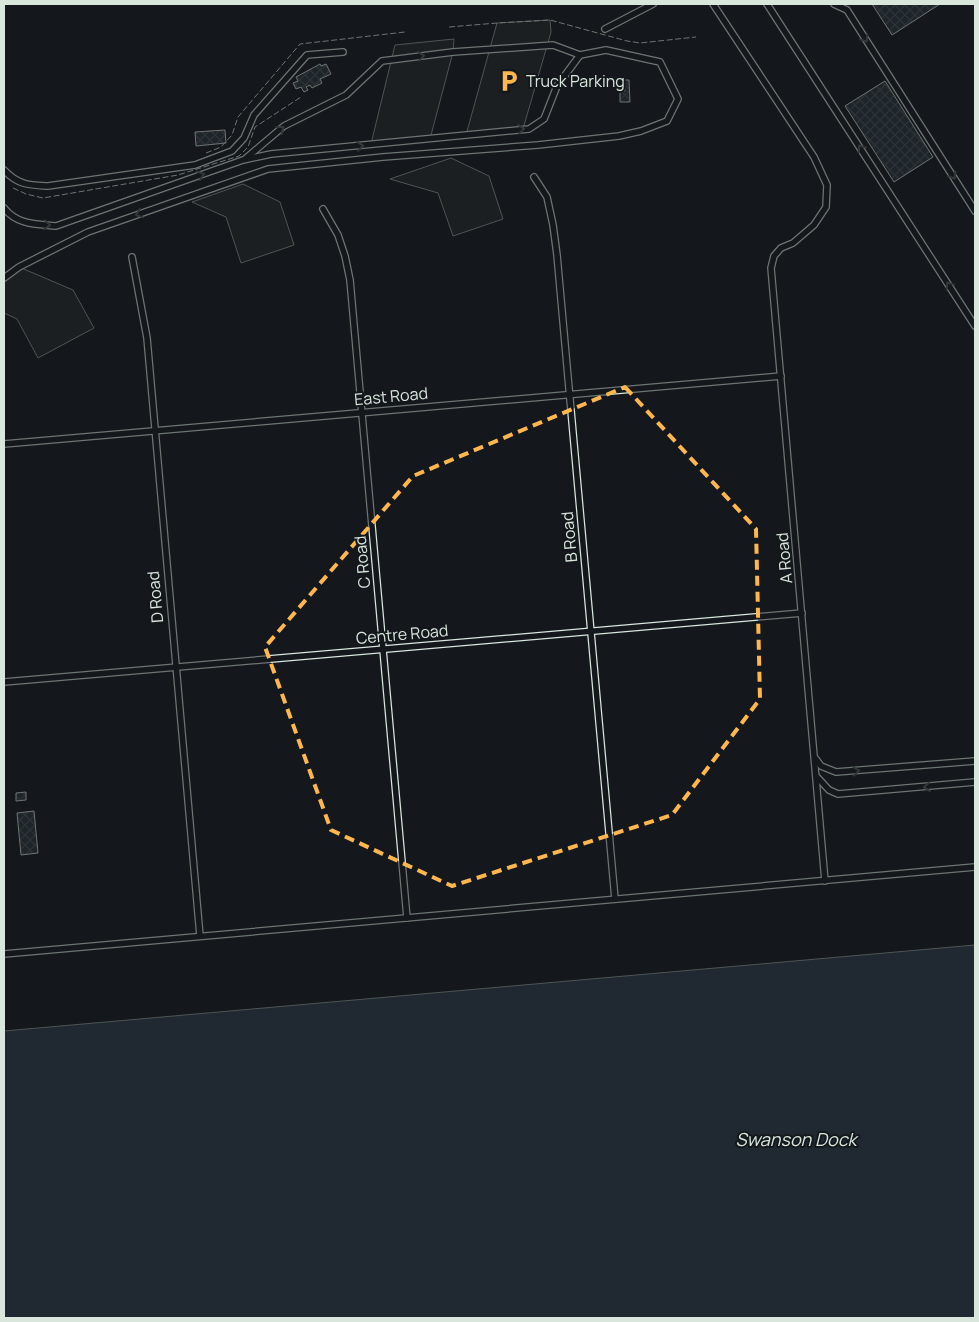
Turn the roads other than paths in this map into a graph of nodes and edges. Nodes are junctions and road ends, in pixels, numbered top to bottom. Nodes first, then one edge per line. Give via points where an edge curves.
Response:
1 (653, 4) edge
2 (713, 4) edge
3 (767, 4) edge
4 (834, 4) edge
5 (843, 4) edge
6 (847, 10) junction
7 (605, 29) dead end
8 (343, 52) dead end
9 (580, 55) junction
10 (243, 160) junction
11 (4, 170) edge
12 (534, 177) dead end
13 (4, 208) edge
14 (324, 209) dead end
15 (975, 211) edge
16 (132, 258) dead end
17 (4, 278) edge
18 (975, 326) edge
19 (781, 376) junction
20 (570, 394) junction
21 (362, 412) junction
22 (155, 430) junction
23 (4, 444) edge
24 (802, 612) junction
25 (592, 631) junction
26 (384, 649) junction
27 (175, 668) junction
28 (4, 682) edge
29 (815, 755) junction
30 (975, 761) edge
31 (816, 776) junction
32 (975, 782) edge
33 (975, 867) edge
34 (825, 880) junction
35 (615, 899) junction
36 (407, 918) junction
37 (200, 936) junction
38 (4, 954) edge

1 - 7 lane
2 - 19 lane, A Road via 814,156 827,185 826,207 814,225 774,256 772,268
18 -> 3 lane
4 - 6 lane
5 - 6 lane
6 -> 15 lane
8 - 11 lane via 307,55 254,115 244,138 232,151 195,165 48,186 24,184
10 -> 9 lane via 284,126 346,95 382,61 553,45
10 -> 9 lane via 271,154 529,129 544,119 557,86
9 -> 17 lane via 606,50 660,62 678,99 667,121 619,136 268,169 88,232
13 -> 10 lane via 24,223 56,226
12 - 20 lane, B Road via 547,197 558,255
14 - 21 lane, C Road via 338,235 350,280
16 - 22 lane, D Road via 147,338
19 - 20 lane, East Road
19 - 24 lane, A Road
20 - 21 lane, East Road
20 - 25 lane, B Road
21 - 22 lane, East Road
21 - 26 lane, C Road
22 - 23 lane, East Road
22 - 27 lane, D Road
24 - 25 lane, Centre Road
24 - 29 lane, A Road
25 - 26 lane, Centre Road
25 - 35 lane, B Road
26 - 27 lane, Centre Road
26 - 36 lane, C Road
27 - 28 lane, Centre Road
27 - 37 lane, D Road
29 -> 30 lane via 821,766 836,772
29 - 31 lane, A Road
32 -> 31 lane via 838,794 829,790
31 - 34 lane, A Road
33 - 34 lane
34 - 35 lane
35 - 36 lane
36 - 37 lane
37 - 38 lane

